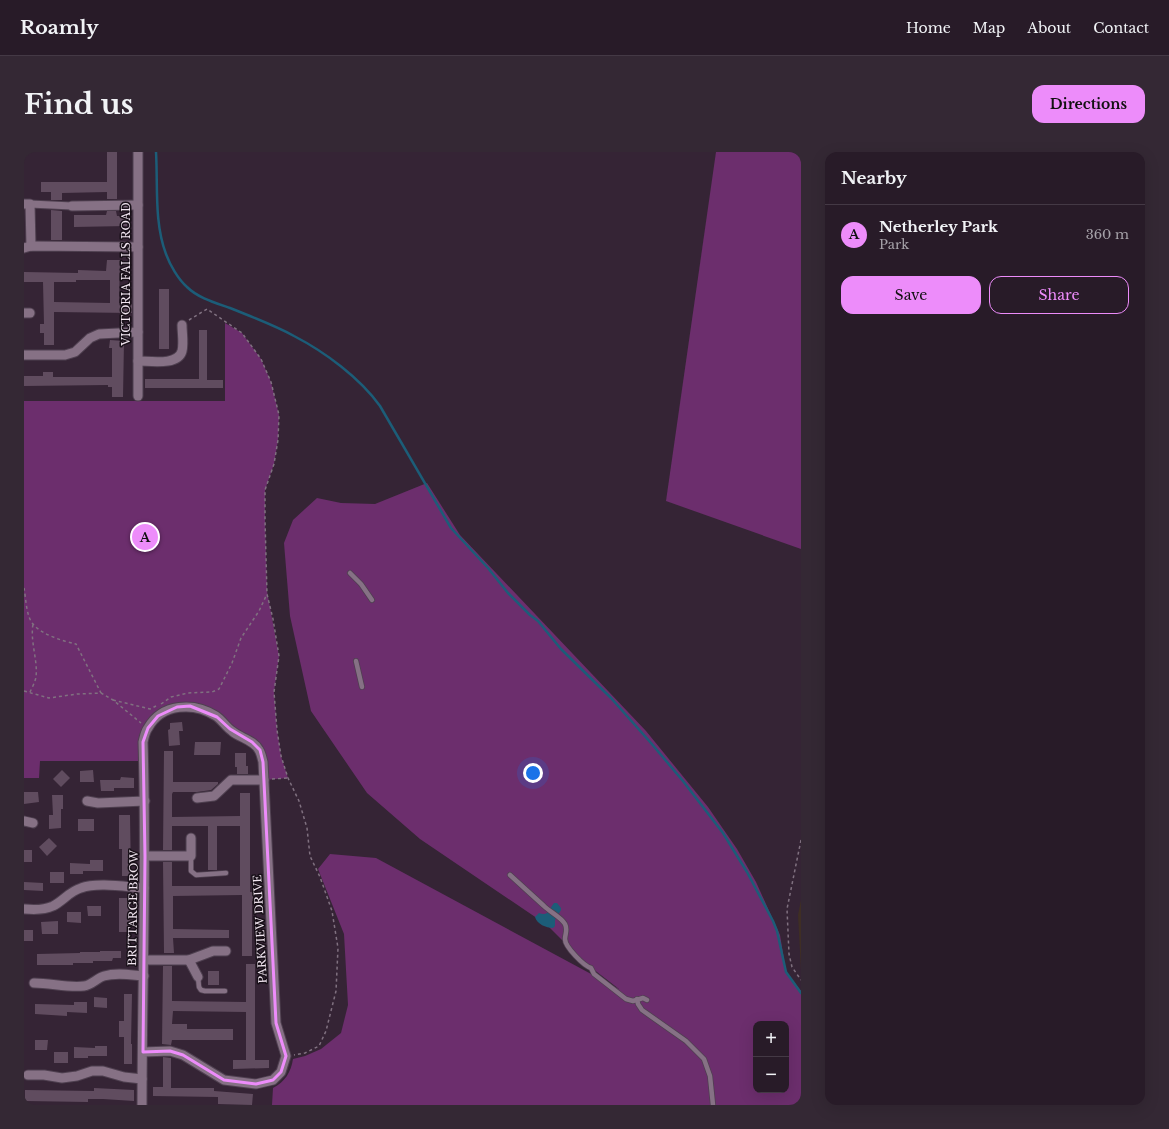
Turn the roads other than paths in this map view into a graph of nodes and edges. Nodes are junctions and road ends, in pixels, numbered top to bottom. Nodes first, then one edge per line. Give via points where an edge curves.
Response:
1 (138, 152) edge
2 (27, 204) edge
3 (138, 205) junction
4 (72, 206) joint
5 (28, 247) edge
6 (138, 247) junction
7 (182, 325) road end
8 (138, 332) junction
9 (24, 355) edge
10 (138, 361) junction
11 (138, 396) dead end
12 (350, 573) dead end
13 (372, 600) dead end
14 (356, 660) dead end
15 (362, 687) dead end
16 (158, 716) joint
17 (264, 780) junction
18 (197, 798) dead end
19 (145, 800) junction
20 (87, 801) dead end
21 (191, 838) dead end
22 (145, 856) junction
23 (191, 856) junction
24 (226, 873) dead end
25 (510, 875) dead end
26 (144, 888) junction
27 (25, 909) dead end
28 (226, 951) dead end
29 (144, 960) junction
30 (189, 960) junction
31 (144, 976) junction
32 (198, 977) joint
33 (34, 983) dead end
34 (225, 991) dead end
35 (637, 999) junction
36 (647, 1000) dead end
37 (143, 1052) junction
38 (28, 1075) dead end
39 (142, 1079) junction
40 (142, 1105) edge
41 (713, 1105) edge

1 - 3 street, VICTORIA FALLS ROAD
2 - 4 street
2 - 5 street
3 - 4 street
3 - 6 street, VICTORIA FALLS ROAD
5 - 6 street
6 - 8 street, VICTORIA FALLS ROAD
7 - 10 street via 182,350 179,362
8 - 9 street via 99,334 90,338 75,352 65,355
8 - 10 street, VICTORIA FALLS ROAD
10 - 11 street, VICTORIA FALLS ROAD
12 - 13 lane
14 - 15 lane
16 - 17 street, PARKVIEW DRIVE via 177,707 190,706 217,716 230,730 252,742 260,750
16 - 19 street, BRITTARGE BROW via 148,728 143,742
17 - 18 street via 231,780 214,796
17 - 37 street, PARKVIEW DRIVE via 276,1023 286,1056 281,1072 273,1080 256,1084 224,1080 183,1055 170,1051
19 - 20 street via 98,803
19 - 22 street, BRITTARGE BROW
21 - 23 street
22 - 23 street
22 - 26 street, BRITTARGE BROW
23 - 24 lane via 191,871 196,875
25 - 35 lane via 563,920 566,927 565,941 577,958 623,997 630,1001
26 - 27 street via 82,887 67,894 53,906 39,910
26 - 29 street, BRITTARGE BROW
28 - 30 street via 213,951
29 - 30 street
29 - 31 street, BRITTARGE BROW
30 - 32 street
31 - 33 street via 102,976 87,986 74,987
31 - 37 street, BRITTARGE BROW
32 - 34 lane via 201,990
35 - 36 lane
35 - 41 lane via 642,1010 686,1041 704,1059 710,1076
37 - 39 street, BRITTARGE BROW
38 - 39 street via 62,1078 103,1071
39 - 40 street, BRITTARGE BROW

